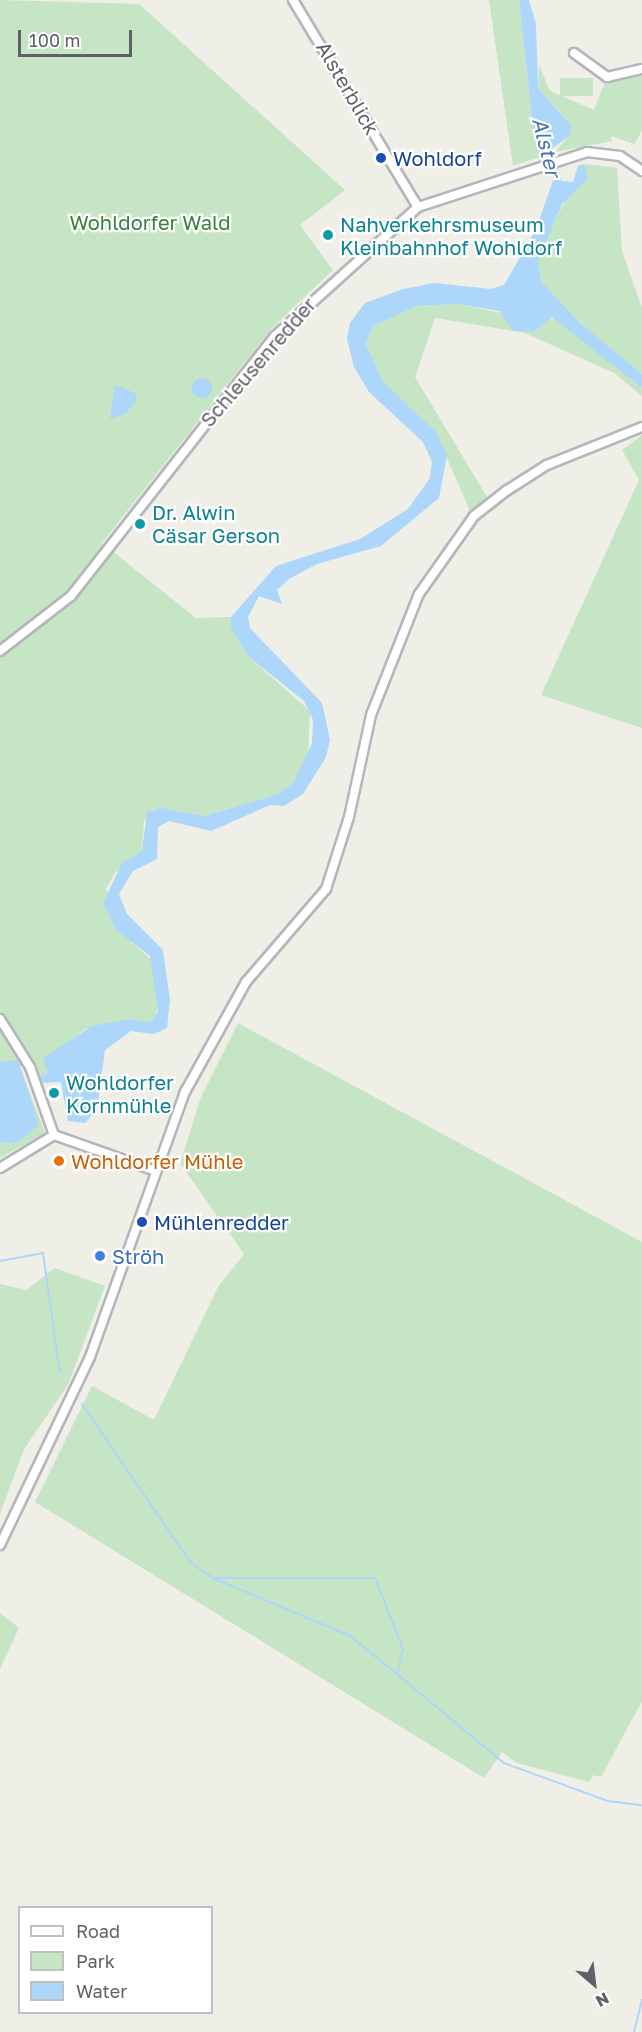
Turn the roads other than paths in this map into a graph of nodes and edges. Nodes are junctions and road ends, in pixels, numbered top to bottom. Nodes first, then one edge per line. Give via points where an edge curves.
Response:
1 (293, 0) edge
2 (574, 53) dead end
3 (642, 69) edge
4 (642, 171) edge
5 (418, 207) junction
6 (642, 427) edge
7 (0, 651) edge
8 (0, 1019) edge
9 (54, 1135) junction
10 (0, 1168) edge
11 (153, 1170) junction
12 (0, 1545) edge

1 - 5 street, Alsterblick
2 - 3 street via 607,77
4 - 5 street, Schleusenredder via 620,156 581,153
5 - 7 street, Schleusenredder via 275,336 71,596
6 - 11 street via 547,465 506,491 474,516 442,557 402,630 371,715 349,817 326,889 246,982 185,1092
8 - 9 street via 30,1067
9 - 10 street
9 - 11 street
11 - 12 street via 90,1357

